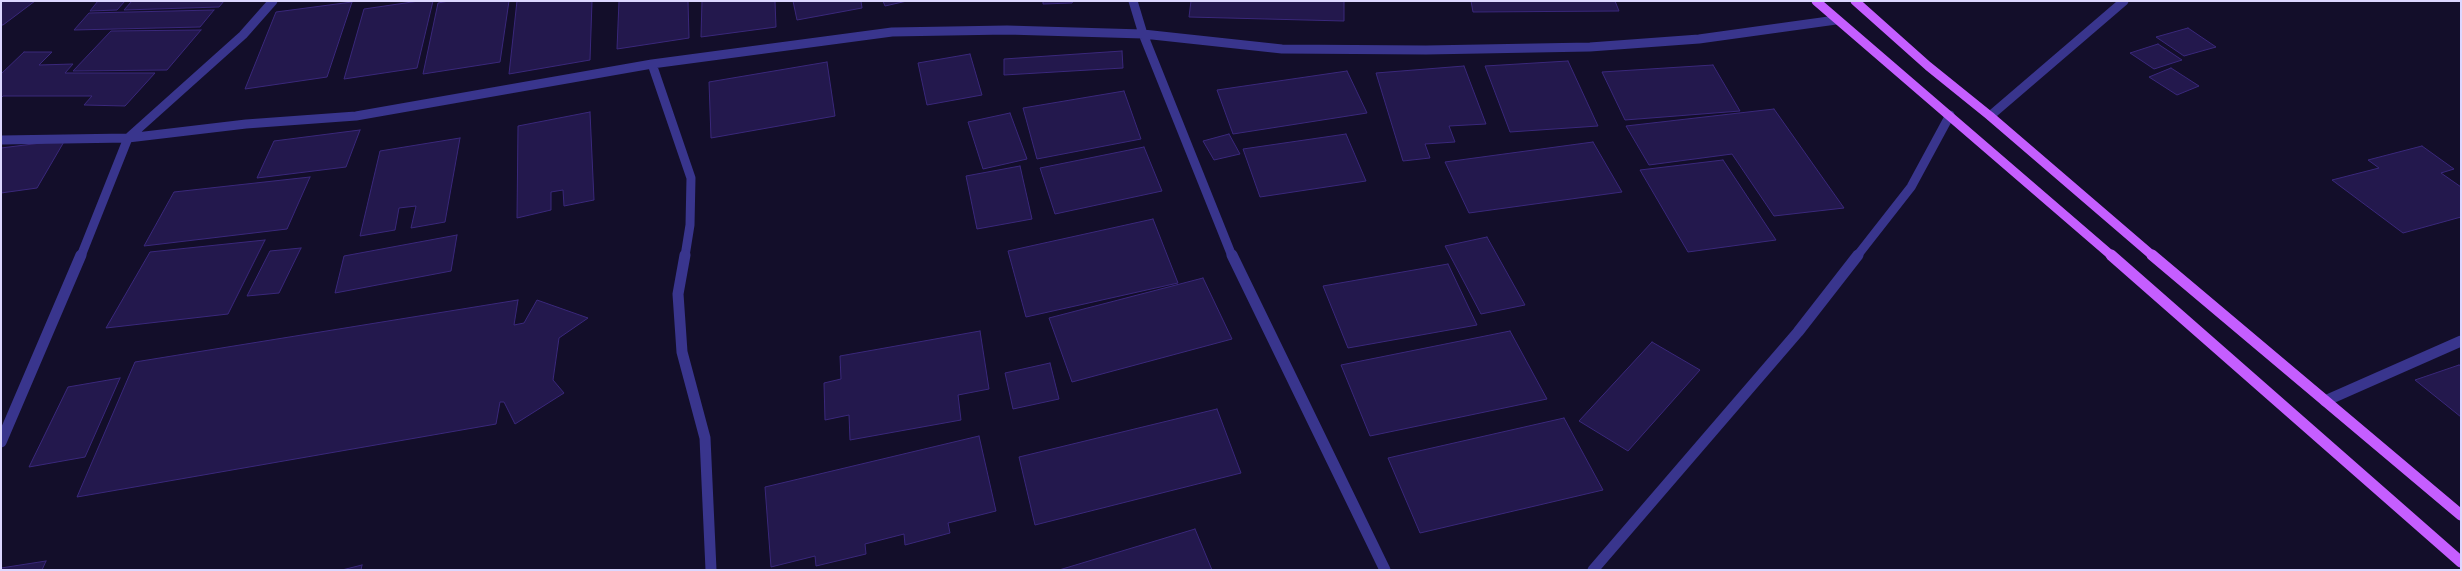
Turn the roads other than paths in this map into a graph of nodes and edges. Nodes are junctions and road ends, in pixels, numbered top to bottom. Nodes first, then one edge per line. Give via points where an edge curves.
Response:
1 (273, 1) edge
2 (1133, 1) edge
3 (1816, 1) edge
4 (1855, 1) edge
5 (2124, 1) edge
6 (1836, 20) junction
7 (1143, 34) junction
8 (652, 64) junction
9 (1950, 115) junction
10 (1990, 116) junction
11 (128, 138) junction
12 (1, 140) edge
13 (2461, 341) edge
14 (2325, 401) junction
15 (1, 442) edge
16 (2461, 515) edge
17 (2461, 562) edge
18 (711, 570) edge
19 (1385, 570) edge
20 (1593, 570) edge

1 - 11 street via 243,35
2 - 7 street
3 - 6 main road
4 - 10 main road via 1928,66
5 - 10 street
6 - 7 street via 1699,39 1582,47 1282,49
6 - 9 main road
7 - 8 street via 1007,30 892,32
7 - 19 street via 1234,261
8 - 11 street via 356,116 246,124
8 - 18 street via 691,178 690,225 678,294 682,352 705,438
9 - 17 main road
9 - 20 street via 1911,187 1803,326
10 - 14 main road via 2089,203
11 - 12 street
11 - 15 street via 74,274
13 - 14 street
14 - 16 main road

